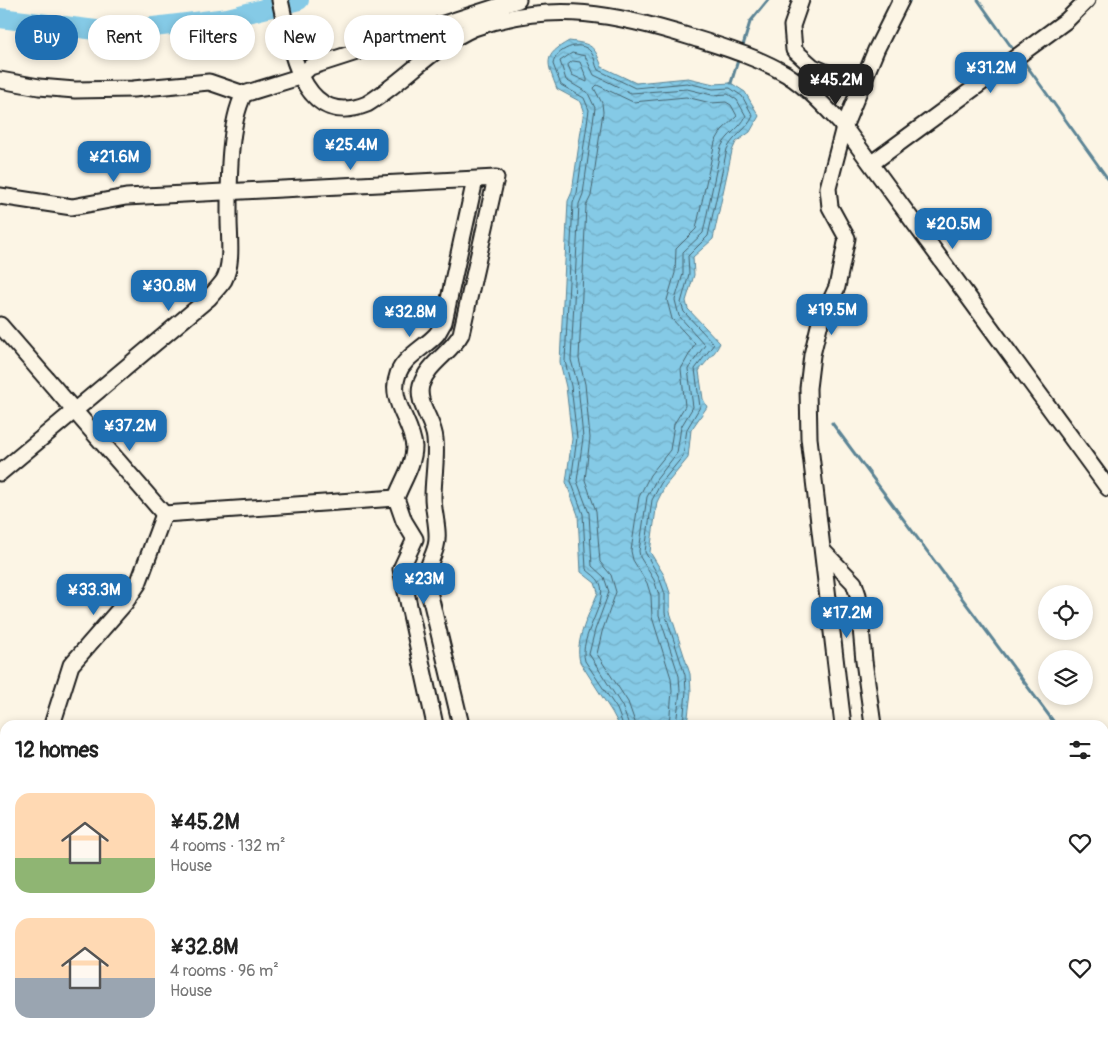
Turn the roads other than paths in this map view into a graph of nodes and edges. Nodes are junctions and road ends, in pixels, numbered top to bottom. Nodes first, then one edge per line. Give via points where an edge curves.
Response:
1 (280, 0) edge
2 (518, 0) edge
3 (801, 0) edge
4 (901, 0) edge
5 (1087, 0) edge
6 (299, 77) junction
7 (0, 80) edge
8 (860, 87) junction
9 (239, 92) junction
10 (844, 127) junction
11 (872, 164) junction
12 (475, 180) junction
13 (229, 193) junction
14 (0, 196) edge
15 (0, 324) edge
16 (73, 411) junction
17 (0, 473) edge
18 (1108, 488) edge
19 (396, 498) junction
20 (164, 514) junction
21 (824, 552) junction
22 (54, 720) edge
23 (434, 720) edge
24 (461, 720) edge
25 (843, 720) edge
26 (872, 720) edge

1 - 6 street
2 - 6 street via 310,67
3 - 8 street via 792,26 794,50 813,67
4 - 8 street
5 - 11 street via 1067,20
6 - 9 street
6 - 10 street via 323,102 335,108 357,108 378,98 435,51 464,33 496,20 550,8 578,9 614,15 756,59 800,83
7 - 9 street via 75,90 209,82
8 - 10 street
9 - 13 street
10 - 11 street
10 - 21 street via 828,188 830,207 847,238 844,262 837,287 819,326 808,388 809,438
11 - 18 street
12 - 13 street
12 - 19 street via 444,322 436,335 405,362 396,381 396,398 414,448
12 - 24 street via 496,178 461,334 456,344 430,369 420,394 435,437 433,493 437,545 427,566 426,578
13 - 14 street via 126,197 72,207
13 - 16 street via 230,259 224,279 209,298
15 - 16 street
16 - 17 street
16 - 20 street
19 - 20 street
19 - 23 street via 415,539 402,569
20 - 22 street via 138,584 71,665
21 - 25 street
21 - 26 street via 854,584 858,595

